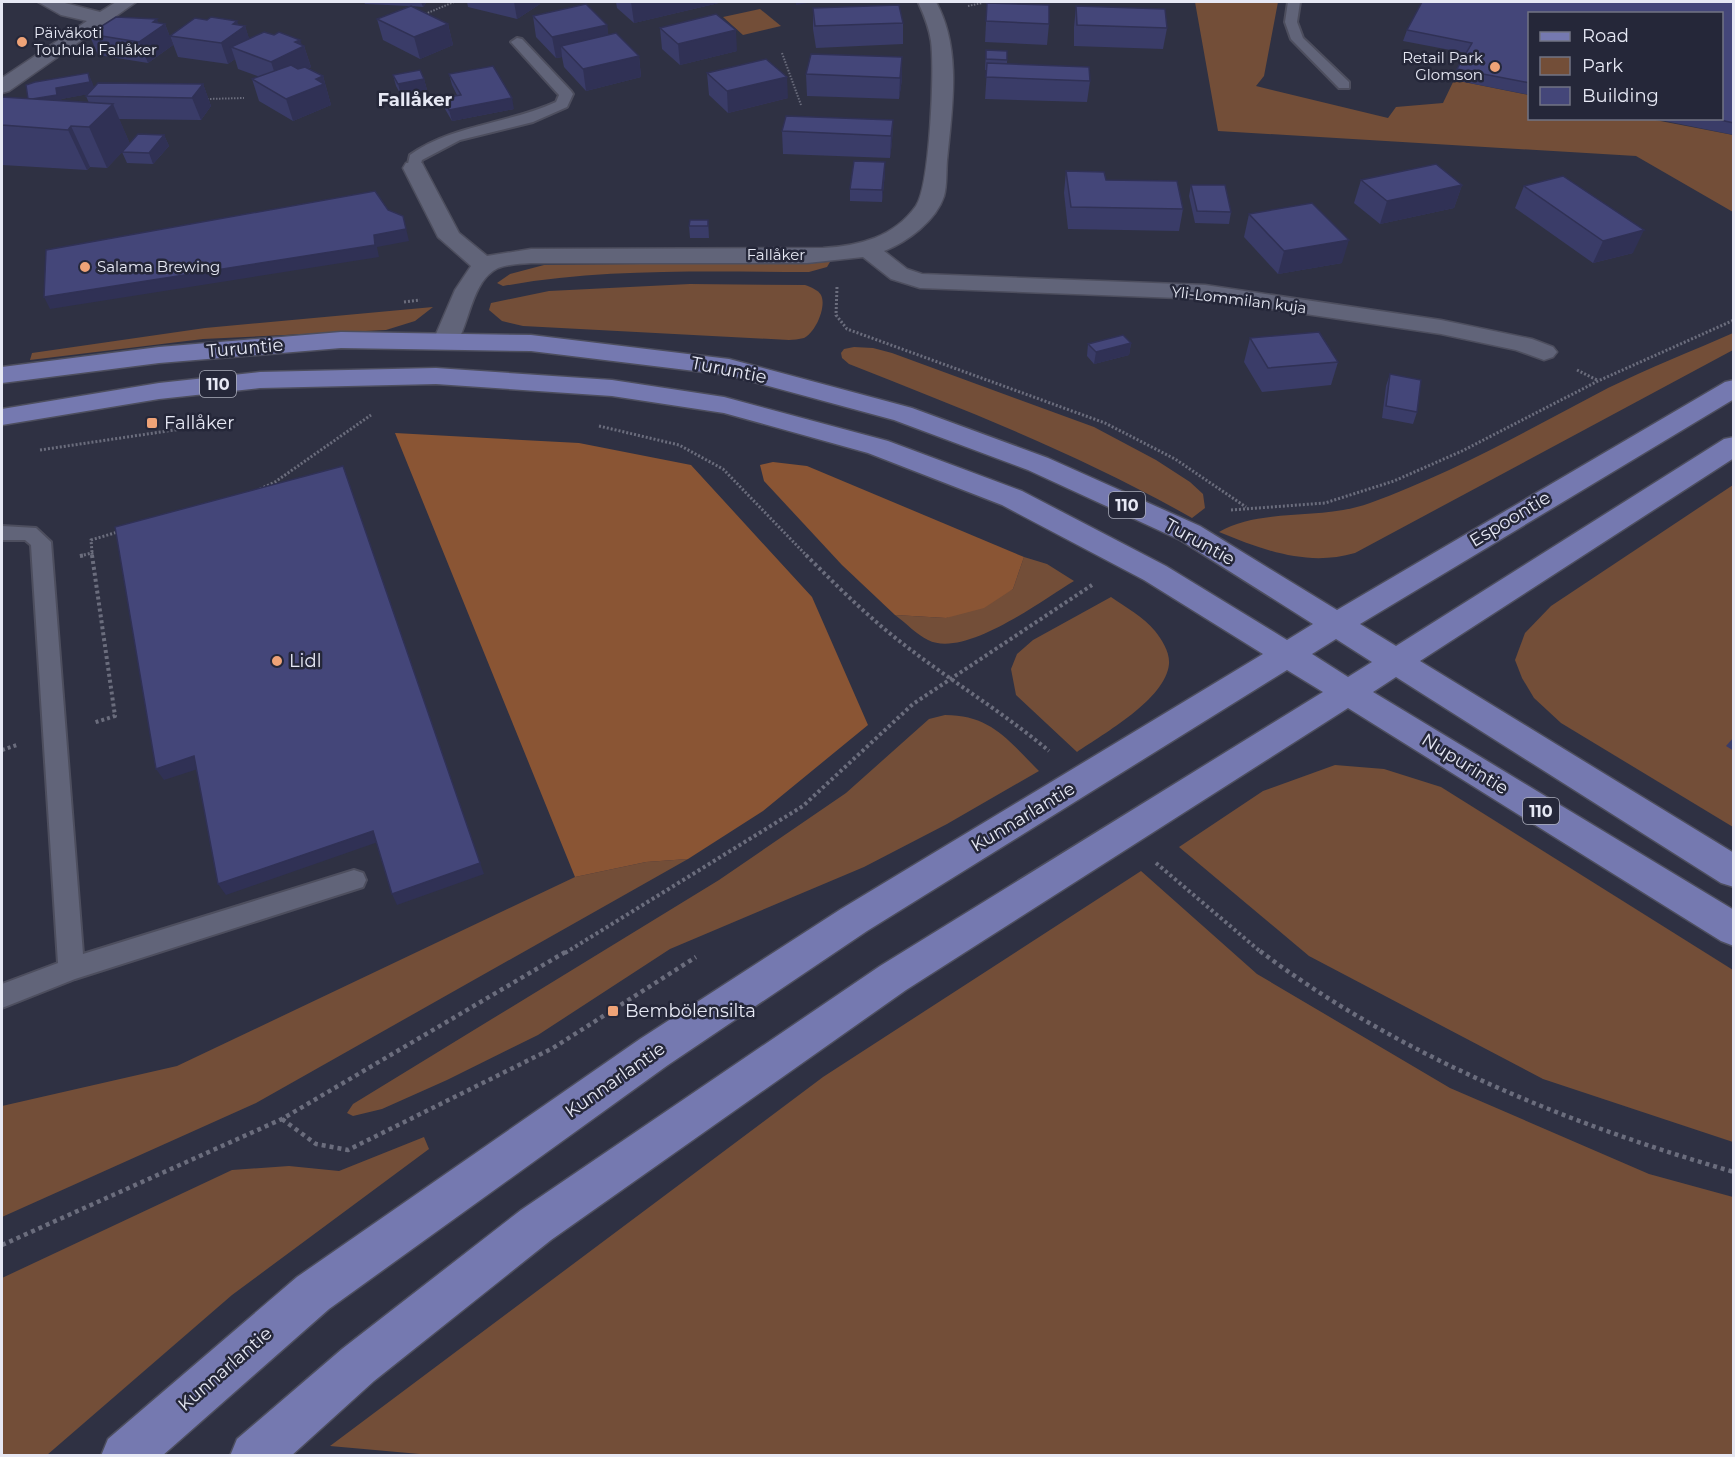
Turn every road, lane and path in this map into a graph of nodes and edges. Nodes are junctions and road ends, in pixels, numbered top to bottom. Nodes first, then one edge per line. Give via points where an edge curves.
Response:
1 (47, 2) edge
2 (127, 2) edge
3 (454, 2) edge
4 (927, 2) edge
5 (1294, 2) edge
6 (425, 14) edge
7 (102, 18) junction
8 (517, 42) dead end
9 (782, 53) dead end
10 (1344, 85) dead end
11 (2, 87) edge
12 (244, 98) dead end
13 (207, 99) dead end
14 (801, 105) dead end
15 (414, 168) joint
16 (872, 254) junction
17 (484, 266) junction
18 (1734, 320) edge
19 (446, 341) junction
20 (1544, 352) dead end
21 (2, 375) edge
22 (1734, 388) edge
23 (374, 412) dead end
24 (2, 417) edge
25 (204, 425) dead end
26 (597, 426) dead end
27 (1734, 445) edge
28 (35, 451) dead end
29 (257, 490) edge
30 (1247, 507) junction
31 (1229, 511) dead end
32 (123, 531) edge
33 (2, 533) edge
34 (92, 553) dead end
35 (1098, 580) dead end
36 (1336, 624) junction
37 (1289, 654) junction
38 (1393, 662) junction
39 (953, 676) junction
40 (1348, 691) junction
41 (1052, 753) dead end
42 (1156, 863) dead end
43 (1734, 872) edge
44 (354, 880) dead end
45 (1734, 930) edge
46 (696, 957) dead end
47 (71, 969) junction
48 (2, 996) edge
49 (282, 1119) junction
50 (1734, 1172) edge
51 (2, 1245) edge
52 (125, 1455) edge
53 (254, 1455) edge

1 - 7 street via 67,11
2 - 7 street
3 - 6 path
4 - 16 street, Fallåker via 940,30 942,78 933,196 910,227
5 - 10 lane via 1291,21 1297,39
7 - 11 street
8 - 15 lane via 566,94 562,104 527,119 460,135 429,147 415,158
9 - 14 path
12 - 13 path
15 - 17 street via 449,237
16 - 17 street, Fallåker via 531,256
16 - 20 street, Yli-Lommilan kuja via 899,274 920,281 1205,292 1441,327
16 - 30 path via 843,268 838,278 836,321 865,337 1105,423 1175,459
17 - 19 street via 464,294
18 - 30 path via 1394,480 1324,503
19 - 21 main road, Turuntie / 110 via 330,341 159,355
19 - 36 main road, Turuntie / 110 via 531,343 729,367 903,414 1038,464 1190,533
22 - 36 main road, Espoontie
23 - 29 path via 275,482
24 - 37 main road, Turuntie / 110 via 260,380 392,376 612,388 724,405 878,447 1012,498 1155,573
25 - 28 path
26 - 39 path via 679,445 723,469 843,593 894,638
27 - 38 main road
30 - 31 path
32 - 34 path via 91,540
33 - 47 lane via 29,533 40,542
35 - 39 path
36 - 37 main road, Espoontie
36 - 38 main road, Turuntie / 110
37 - 40 main road, Nupurintie / 110
37 - 52 main road, Kunnarlantie via 854,920 654,1052 313,1293
38 - 40 main road
38 - 43 main road, 110
39 - 41 path
39 - 49 path via 913,704 803,806 581,943
40 - 45 main road, Nupurintie / 110
40 - 53 main road via 893,978 536,1225 358,1365
42 - 50 path via 1220,921 1310,987 1435,1059 1564,1114
44 - 47 lane
46 - 49 path via 553,1048 348,1150 316,1144
47 - 48 lane
49 - 51 path

